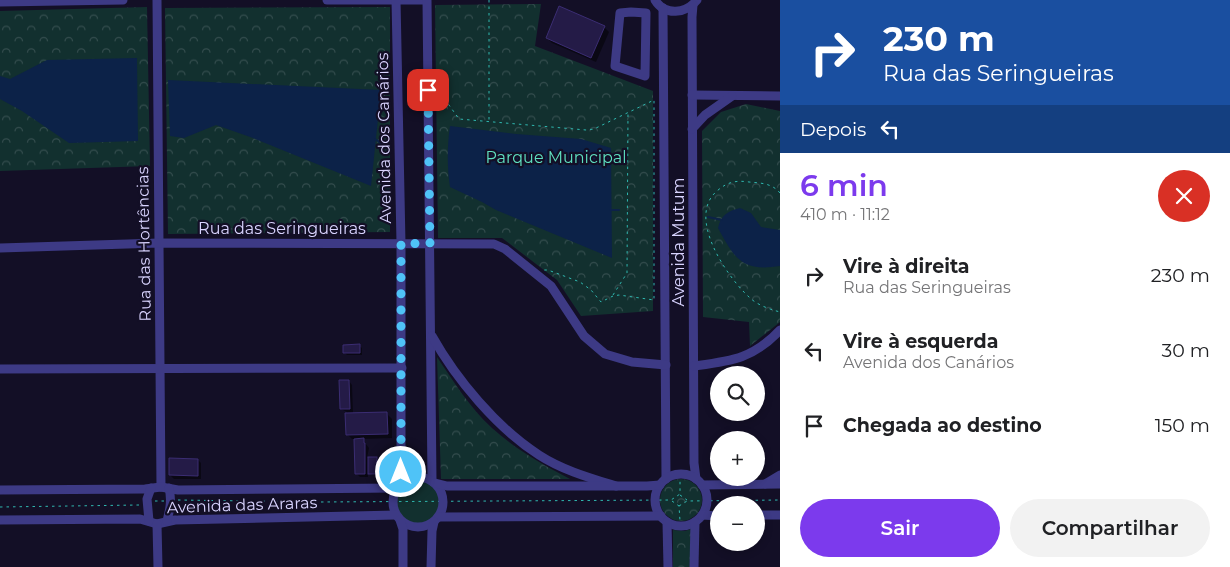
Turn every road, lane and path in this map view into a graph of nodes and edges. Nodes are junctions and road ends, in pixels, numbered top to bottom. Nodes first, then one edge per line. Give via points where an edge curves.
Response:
1 (123, 0) edge
2 (156, 0) edge
3 (327, 0) edge
4 (396, 0) edge
5 (425, 0) edge
6 (489, 0) edge
7 (654, 0) edge
8 (0, 2) edge
9 (698, 2) edge
10 (663, 8) junction
11 (662, 51) junction
12 (646, 53) junction
13 (428, 90) junction
14 (692, 95) junction
15 (733, 95) junction
16 (780, 96) edge
17 (628, 113) junction
18 (489, 122) junction
19 (692, 129) junction
20 (780, 193) edge
21 (401, 243) junction
22 (159, 244) junction
23 (430, 244) junction
24 (0, 248) edge
25 (538, 270) dead end
26 (613, 296) junction
27 (780, 312) edge
28 (780, 330) edge
29 (431, 335) junction
30 (666, 365) junction
31 (694, 366) junction
32 (160, 368) junction
33 (402, 368) junction
34 (0, 369) edge
35 (780, 475) edge
36 (680, 479) dead end
37 (434, 482) junction
38 (663, 482) junction
39 (699, 482) junction
40 (710, 482) edge
41 (765, 484) joint
42 (780, 484) edge
43 (397, 486) junction
44 (616, 486) junction
45 (165, 487) junction
46 (151, 488) junction
47 (0, 490) edge
48 (680, 494) junction
49 (171, 500) junction
50 (655, 500) junction
51 (671, 500) junction
52 (706, 500) junction
53 (780, 500) edge
54 (443, 501) junction
55 (687, 501) junction
56 (393, 502) junction
57 (147, 503) junction
58 (0, 506) edge
59 (679, 506) junction
60 (702, 515) junction
61 (710, 515) edge
62 (765, 515) edge
63 (780, 515) edge
64 (398, 518) junction
65 (436, 519) junction
66 (664, 519) junction
67 (0, 520) edge
68 (167, 521) junction
69 (680, 521) dead end
70 (153, 522) junction
71 (695, 522) junction
72 (158, 567) edge
73 (403, 567) edge
74 (431, 567) edge
75 (668, 567) edge
76 (694, 567) edge

1 - 8 street
2 - 22 street, Rua das Hortências
3 - 4 street
4 - 5 street
4 - 21 street, Avenida dos Canários
5 - 13 street
6 - 18 path
7 - 10 street
9 - 10 street via 679,12
9 - 14 street, Avenida Mutum via 692,17
10 - 11 street, Avenida Mutum
11 - 12 street
11 - 30 street, Avenida Mutum
12 - 12 street via 646,13 620,13 615,66 645,76
13 - 18 path via 439,92 459,119
13 - 23 street
14 - 15 street
14 - 19 street, Avenida Mutum
15 - 16 street
15 - 19 street
17 - 18 path via 586,130
17 - 26 path via 627,273
17 - 26 path via 654,100 654,300
19 - 31 street, Avenida Mutum
20 - 27 path via 765,184 732,182 714,193 707,202 705,217 709,240 726,270 749,298
21 - 22 street, Rua das Seringueiras
21 - 23 street, Rua das Seringueiras
21 - 33 street, Avenida dos Canários
22 - 24 street, Rua das Seringueiras
22 - 32 street, Rua das Hortências
23 - 29 street
23 - 30 street, Rua das Seringueiras via 494,244 505,249 551,286 584,336 605,354 632,362
25 - 26 path via 548,270 580,282 601,302
28 - 31 street via 757,351 741,358
29 - 37 street
29 - 44 street via 469,390 508,432 539,455 570,471
30 - 38 street, Avenida Mutum
31 - 39 street, Avenida Mutum via 694,463
32 - 33 street
32 - 34 street
32 - 45 street, Rua das Hortências
33 - 43 street, Avenida dos Canários via 401,472
35 - 41 street
36 - 48 path
37 - 43 street, Avenida das Araras via 414,476
37 - 44 street via 447,486
37 - 54 street via 441,490
38 - 39 street via 681,474
38 - 44 street via 647,486
38 - 50 street, Avenida Mutum
39 - 40 street
39 - 52 street, Avenida Mutum
41 - 42 street
43 - 45 street, Avenida das Araras via 178,490
43 - 56 street, Avenida dos Canários
45 - 46 street, Avenida das Araras
45 - 49 street, Rua das Hortências
46 - 47 street, Avenida das Araras
46 - 57 street
48 - 51 path
48 - 55 path
49 - 56 path
49 - 57 path
49 - 68 street
50 - 51 path
50 - 54 path
50 - 66 street
51 - 59 path
52 - 53 path
52 - 55 path
52 - 60 street
54 - 56 path
54 - 65 street via 443,508
55 - 59 path
56 - 64 street
57 - 58 path via 136,506
57 - 70 street
59 - 69 path
60 - 61 street
60 - 71 street
62 - 63 street
64 - 65 street, Avenida das Araras via 417,527 426,526
64 - 68 street, Avenida das Araras
64 - 73 street via 403,529
65 - 66 street
65 - 74 street via 432,531
66 - 71 street via 681,526
66 - 75 street
67 - 70 street, Avenida das Araras via 140,519
68 - 70 street, Avenida das Araras
70 - 72 street
71 - 76 street

